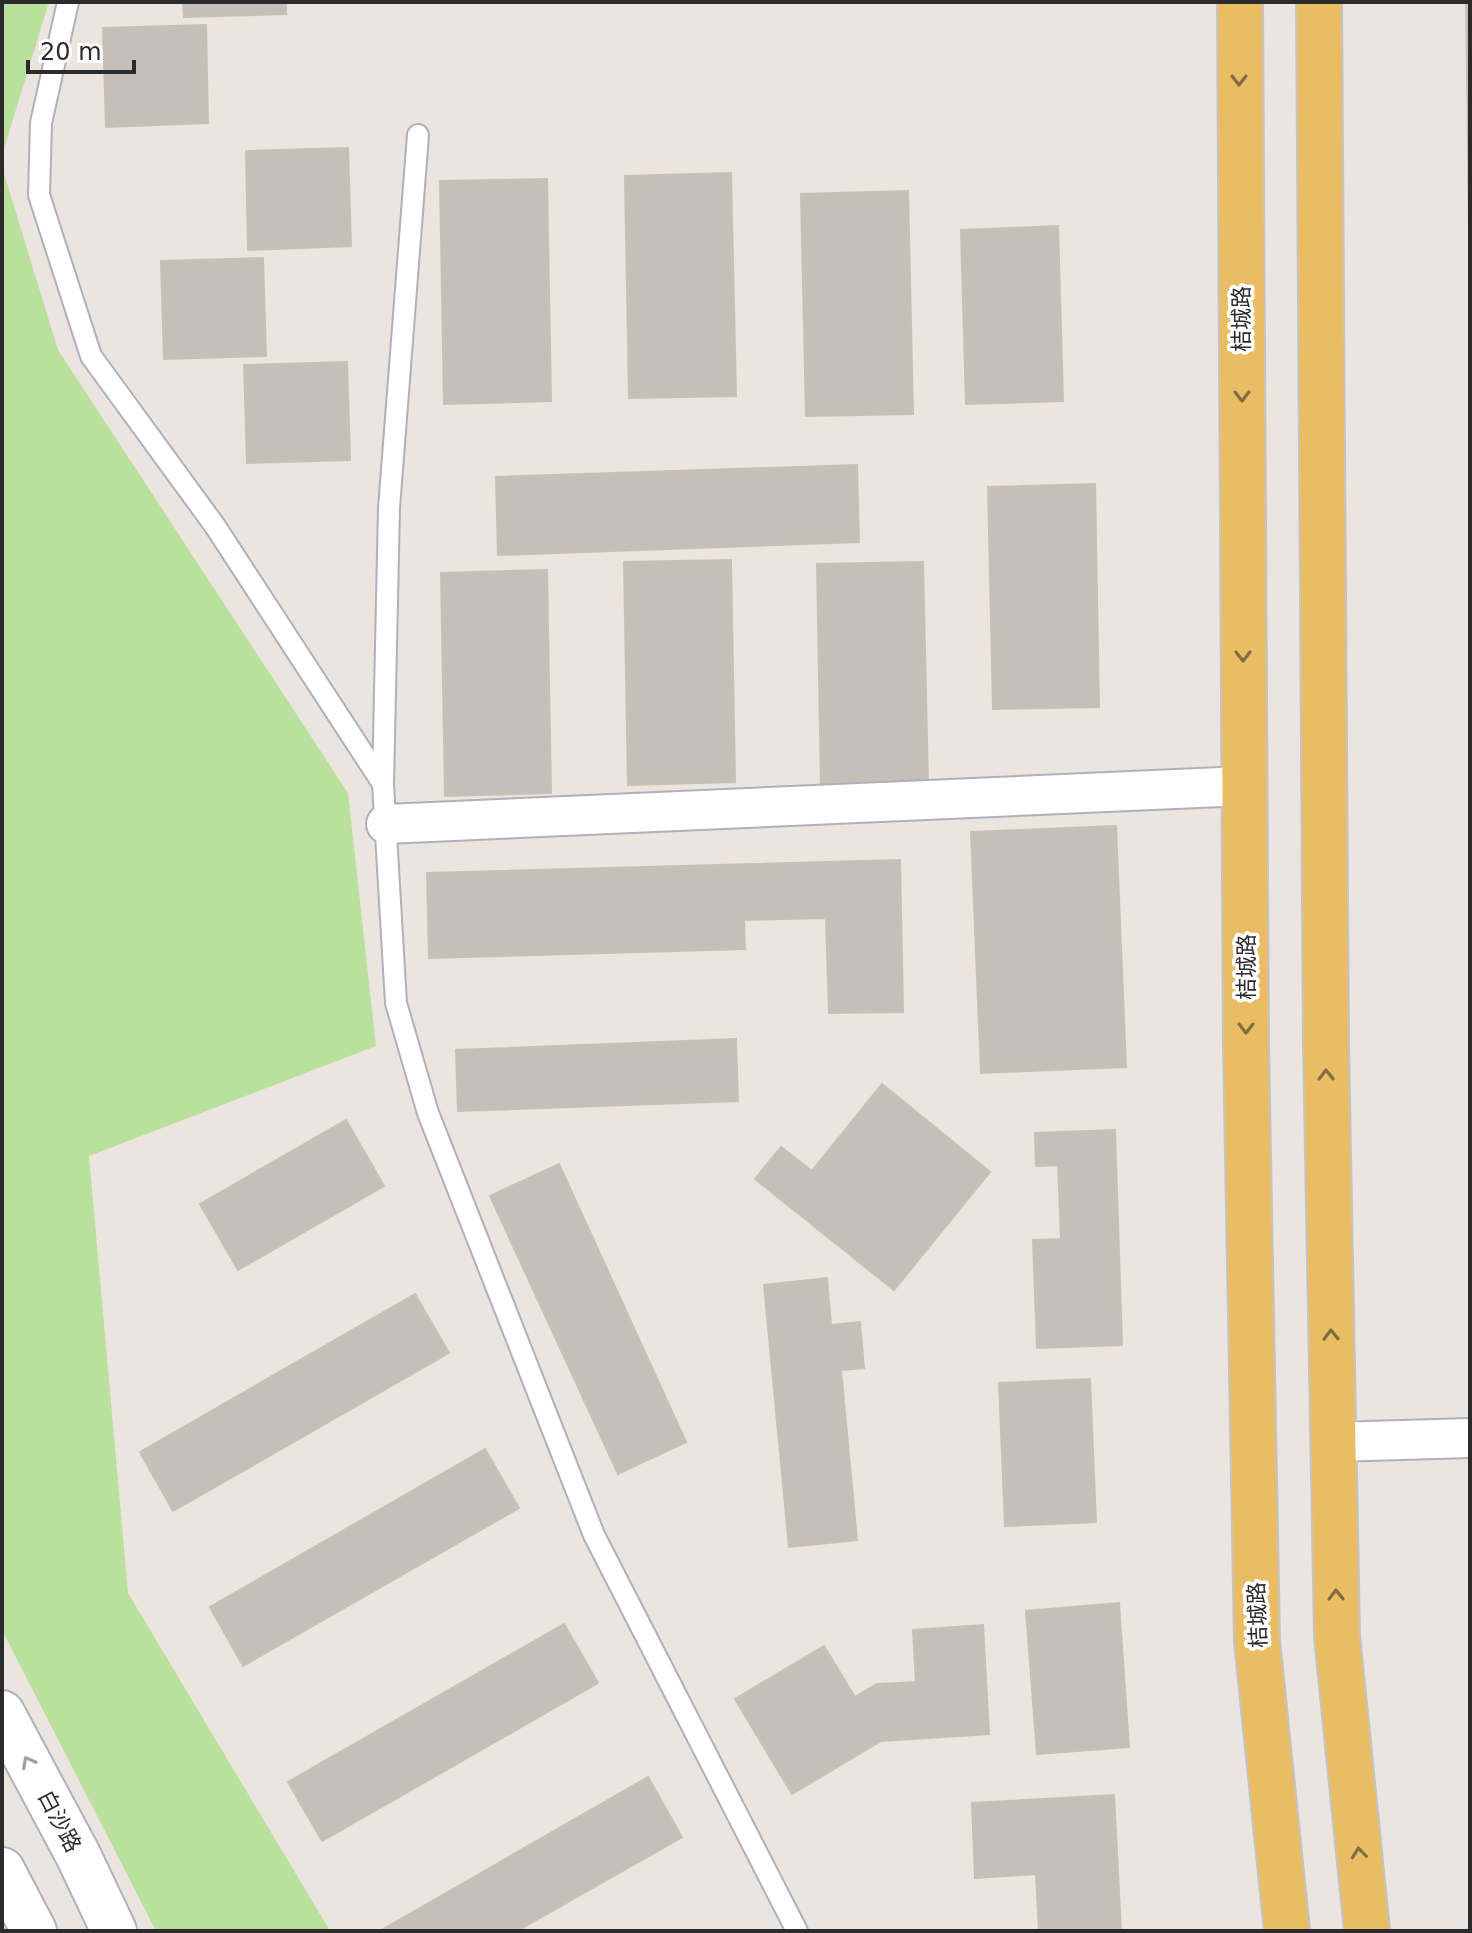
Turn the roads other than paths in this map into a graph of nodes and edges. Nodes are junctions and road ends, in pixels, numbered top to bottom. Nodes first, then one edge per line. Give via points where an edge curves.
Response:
1 (68, 2) edge
2 (1240, 2) edge
3 (1319, 2) edge
4 (418, 135) dead end
5 (383, 784) junction
6 (1244, 786) junction
7 (386, 824) junction
8 (1470, 1438) edge
9 (1333, 1442) junction
10 (2, 1713) edge
11 (2, 1870) edge
12 (34, 1931) edge
13 (114, 1931) edge
14 (797, 1931) edge
15 (1287, 1931) edge
16 (1367, 1931) edge

1 - 5 lane via 41,123 39,195 91,356 215,526
2 -> 6 main road, 桔城路
9 -> 3 main road
4 - 5 lane via 389,508
5 - 7 lane
6 - 7 street
6 -> 15 main road, 桔城路 via 1257,1641
7 - 14 lane via 396,1003 428,1113 594,1535
8 - 9 street
16 -> 9 main road via 1337,1636
13 -> 10 main road, 白沙路
11 - 12 main road

